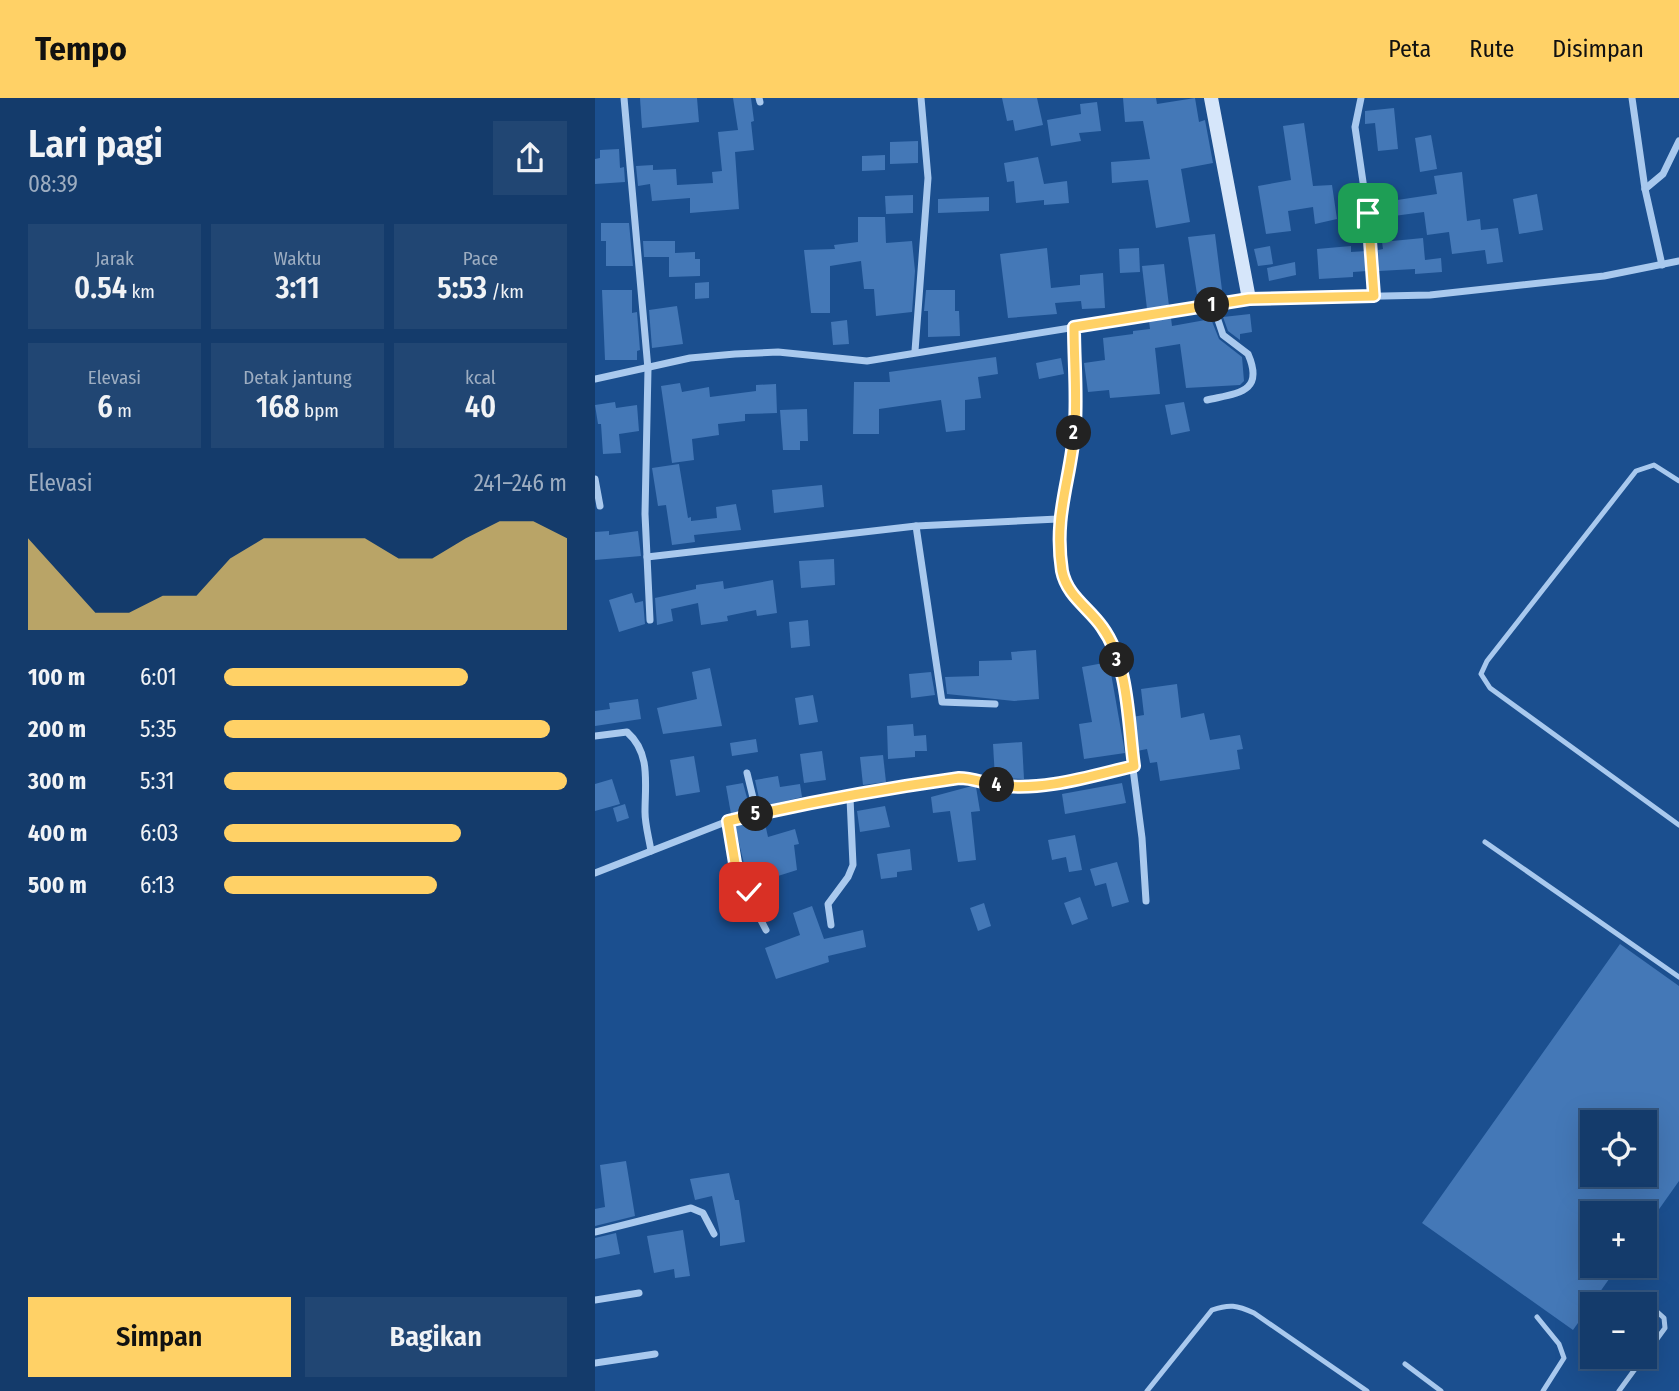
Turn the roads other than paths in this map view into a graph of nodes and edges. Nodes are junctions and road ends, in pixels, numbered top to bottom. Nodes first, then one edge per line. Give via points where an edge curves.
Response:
1 (624, 98) edge
2 (921, 98) edge
3 (1211, 98) edge
4 (1360, 98) edge
5 (1632, 98) edge
6 (1679, 141) edge
7 (1645, 190) junction
8 (1679, 261) edge
9 (1662, 265) junction
10 (1374, 296) junction
11 (1249, 299) junction
12 (1213, 305) junction
13 (1074, 327) junction
14 (915, 351) junction
15 (648, 369) junction
16 (595, 379) edge
17 (1207, 400) dead end
18 (595, 479) edge
19 (1679, 481) edge
20 (600, 506) dead end
21 (1058, 519) junction
22 (916, 526) junction
23 (647, 557) junction
24 (650, 620) dead end
25 (995, 704) dead end
26 (595, 736) edge
27 (1134, 766) junction
28 (747, 773) dead end
29 (850, 798) junction
30 (757, 814) junction
31 (728, 821) junction
32 (1679, 825) edge
33 (1485, 842) dead end
34 (651, 851) junction
35 (595, 873) edge
36 (1146, 901) dead end
37 (831, 925) dead end
38 (766, 930) dead end
39 (1679, 977) edge
40 (595, 1231) edge
41 (713, 1234) dead end
42 (639, 1293) dead end
43 (595, 1300) edge
44 (1657, 1312) edge
45 (1537, 1317) dead end
46 (1657, 1339) edge
47 (655, 1354) dead end
48 (595, 1363) edge
49 (1405, 1364) dead end
50 (1635, 1369) edge
51 (1147, 1391) edge
52 (1367, 1391) edge
53 (1441, 1391) edge
54 (1543, 1391) edge
55 (1619, 1391) edge

1 - 15 street
2 - 14 street via 928,178
3 - 11 street
4 - 10 street via 1355,127 1371,237
5 - 7 street
6 - 7 street via 1663,174
7 - 9 street
8 - 9 street
9 - 10 street via 1430,295
10 - 11 street
11 - 12 street
12 - 13 street
12 - 17 street via 1223,335 1248,354 1253,378 1243,392
13 - 14 street
13 - 21 street via 1075,425
14 - 15 street via 867,361 778,352 736,354 690,358
15 - 16 street
15 - 23 street
18 - 20 street
19 - 32 lane via 1654,465 1636,471 1486,661 1481,674 1490,688
21 - 22 street
21 - 27 street via 1063,575 1077,602 1102,626 1120,668
22 - 23 street
22 - 25 street via 942,702
23 - 24 street
26 - 34 street via 627,732 638,745 645,762
27 - 29 street via 1064,782 997,785 959,778
27 - 36 street
28 - 30 street
29 - 30 street
29 - 37 street via 853,865 828,904
30 - 31 street
31 - 34 street
31 - 38 street via 741,882
33 - 39 lane
34 - 35 street
40 - 41 street via 691,1208 703,1213
42 - 43 street
44 - 46 lane via 1664,1318 1665,1328
45 - 54 lane via 1559,1344 1564,1358
47 - 48 street
49 - 53 lane
50 - 55 lane
51 - 52 lane via 1212,1310 1226,1305 1254,1313

